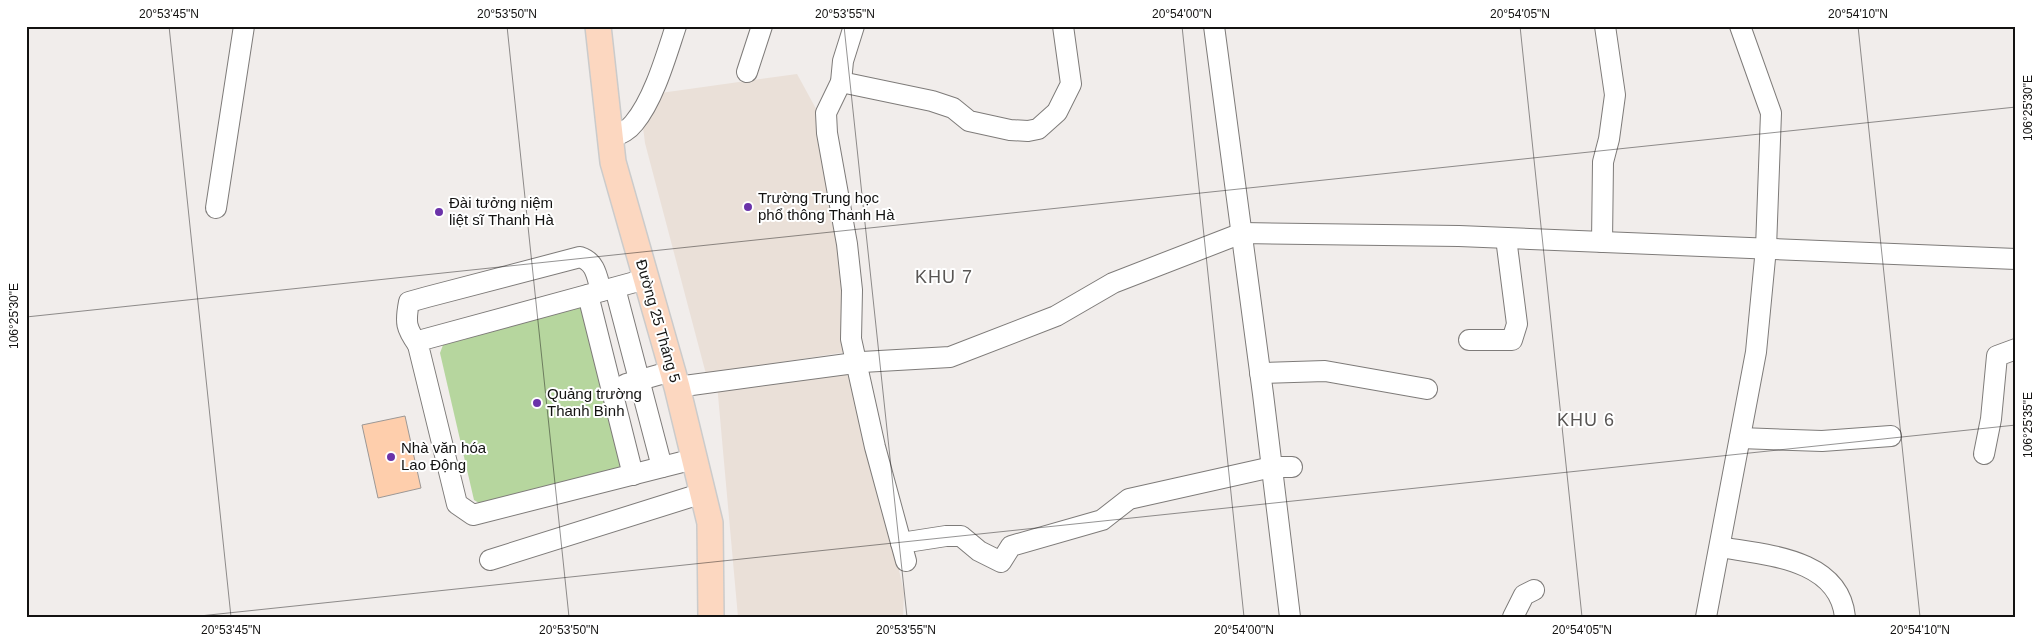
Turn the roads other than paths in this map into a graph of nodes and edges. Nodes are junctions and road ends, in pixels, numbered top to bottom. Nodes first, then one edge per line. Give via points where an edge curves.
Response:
1 (244, 26) edge
2 (598, 26) edge
3 (676, 26) edge
4 (762, 26) edge
5 (854, 26) edge
6 (1063, 26) edge
7 (1214, 26) edge
8 (1606, 26) edge
9 (1740, 26) edge
10 (747, 72) dead end
11 (841, 82) junction
12 (611, 138) junction
13 (216, 208) dead end
14 (1242, 233) junction
15 (1506, 238) junction
16 (1602, 242) junction
17 (1766, 248) junction
18 (2016, 258) edge
19 (646, 279) junction
20 (601, 291) junction
21 (1469, 340) dead end
22 (418, 345) junction
23 (2016, 349) edge
24 (855, 362) junction
25 (1260, 373) junction
26 (675, 379) junction
27 (639, 380) junction
28 (611, 388) junction
29 (1427, 390) dead end
30 (1891, 436) dead end
31 (1740, 438) junction
32 (1984, 454) dead end
33 (694, 459) junction
34 (662, 467) junction
35 (1272, 467) junction
36 (1292, 467) dead end
37 (632, 475) junction
38 (702, 493) junction
39 (1720, 547) junction
40 (490, 560) dead end
41 (1534, 590) dead end
42 (711, 617) edge
43 (1290, 617) edge
44 (1513, 617) edge
45 (1706, 617) edge
46 (1845, 617) edge

1 - 13 street
2 - 12 main road, Đường 25 Tháng 5
3 - 12 street via 638,117 624,132
4 - 10 street
5 - 11 street
6 - 11 street via 1070,84 1058,112 1038,129 1010,130 977,123 969,121 954,108 932,101
7 - 14 street
8 - 16 street via 1614,95 1610,139 1603,162
9 - 17 street via 1771,113
11 - 24 street via 826,113 847,244
12 - 19 main road, Đường 25 Tháng 5 via 613,162
14 - 15 street
14 - 24 street via 1113,283 1056,316 950,358
14 - 25 street
15 - 16 street
15 - 21 street via 1517,324 1512,340
16 - 17 street
17 - 18 street
17 - 31 street via 1756,352
19 - 20 street
19 - 26 main road, Đường 25 Tháng 5
20 - 22 street via 422,340
20 - 22 street via 596,268 580,256 409,302 407,329
20 - 27 street
20 - 28 street
22 - 37 street via 457,504 464,510 473,515
23 - 32 street via 1997,356
24 - 26 street
24 - 35 street via 904,552 946,536 962,536 979,551 1001,562 1011,546 1102,520 1129,499
25 - 29 street via 1326,371
25 - 35 street
26 - 27 street
26 - 33 main road, Đường 25 Tháng 5
27 - 28 street
27 - 34 street
28 - 37 street
30 - 31 street via 1822,441
31 - 39 street
33 - 34 street
33 - 38 main road, Đường 25 Tháng 5
34 - 37 street
35 - 36 street
35 - 43 street
38 - 40 street
38 - 42 main road, Đường 25 Tháng 5 via 710,523
39 - 45 street
39 - 46 street via 1798,562 1820,574 1835,591
41 - 44 street via 1524,595

